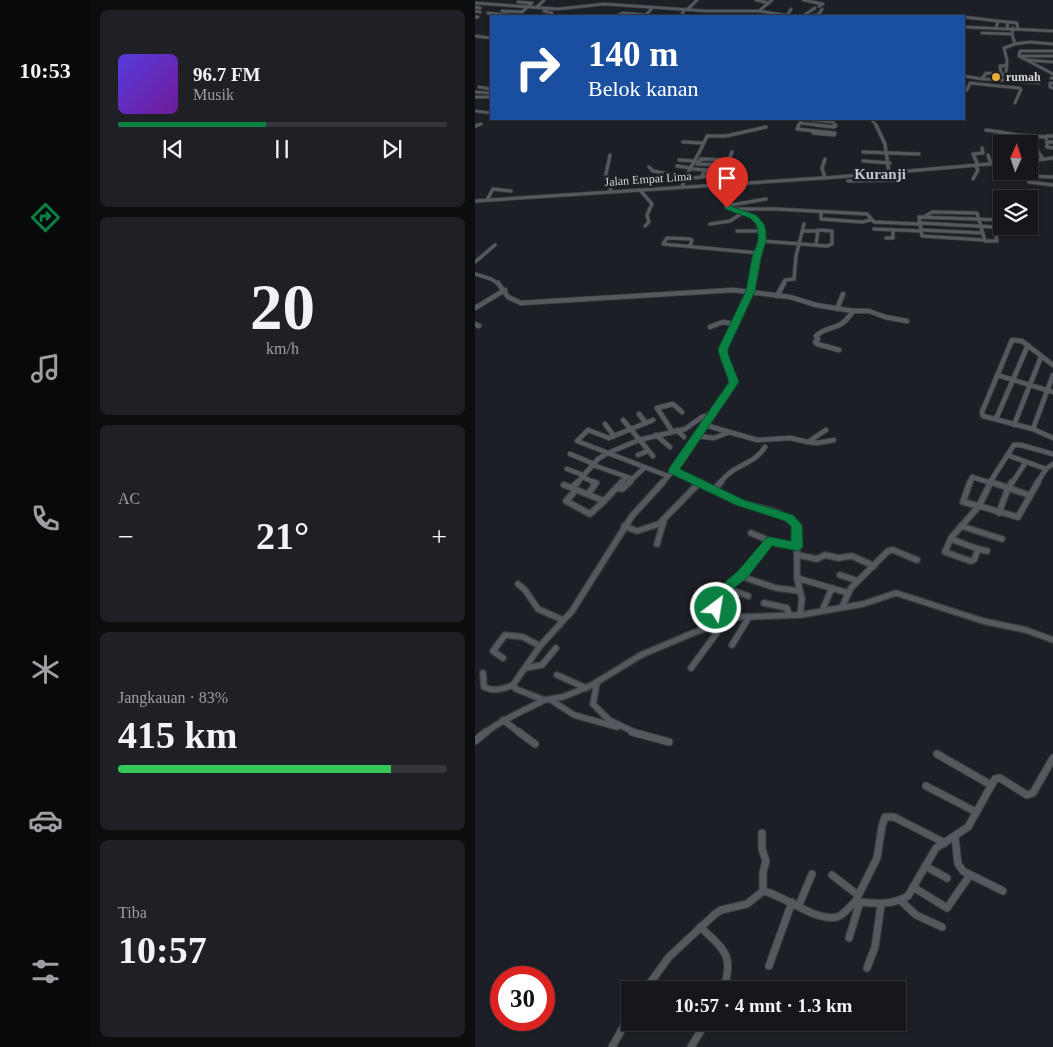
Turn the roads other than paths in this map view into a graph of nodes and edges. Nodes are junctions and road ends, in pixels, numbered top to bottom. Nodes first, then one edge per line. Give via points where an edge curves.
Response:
1 (544, 0) edge
2 (607, 0) edge
3 (697, 0) edge
4 (756, 0) edge
5 (761, 0) edge
6 (772, 0) edge
7 (803, 0) edge
8 (519, 1) edge
9 (475, 3) edge
10 (769, 3) junction
11 (604, 4) junction
12 (509, 5) junction
13 (513, 6) junction
14 (529, 6) junction
15 (819, 6) dead end
16 (475, 7) edge
17 (537, 7) junction
18 (653, 7) junction
19 (505, 8) dead end
20 (548, 8) junction
21 (736, 8) dead end
22 (815, 8) dead end
23 (685, 9) junction
24 (791, 9) dead end
25 (822, 9) dead end
26 (745, 10) junction
27 (502, 11) dead end
28 (513, 11) junction
29 (759, 11) junction
30 (477, 13) edge
31 (488, 13) dead end
32 (552, 13) dead end
33 (773, 13) junction
34 (501, 15) edge
35 (509, 15) edge
36 (618, 15) edge
37 (646, 15) edge
38 (646, 15) edge
39 (681, 15) edge
40 (770, 15) edge
41 (784, 15) edge
42 (789, 15) edge
43 (804, 15) edge
44 (816, 15) edge
45 (965, 17) edge
46 (971, 21) dead end
47 (998, 21) junction
48 (1008, 22) junction
49 (1029, 25) dead end
50 (965, 27) edge
51 (973, 27) junction
52 (1048, 27) dead end
53 (996, 28) junction
54 (1007, 28) junction
55 (1013, 28) junction
56 (1018, 28) junction
57 (1028, 29) junction
58 (1051, 31) edge
59 (982, 32) dead end
60 (475, 36) edge
61 (1012, 36) junction
62 (1005, 37) dead end
63 (490, 38) edge
64 (1015, 44) junction
65 (1053, 44) edge
66 (1053, 51) edge
67 (1019, 56) junction
68 (1053, 56) edge
69 (1025, 60) junction
70 (1053, 62) edge
71 (1007, 65) junction
72 (1044, 69) junction
73 (1053, 70) edge
74 (1001, 74) junction
75 (965, 76) edge
76 (1052, 77) edge
77 (982, 78) junction
78 (1002, 80) junction
79 (1039, 83) dead end
80 (1053, 83) edge
81 (479, 88) dead end
82 (1053, 88) edge
83 (490, 89) edge
84 (1003, 89) junction
85 (965, 90) edge
86 (475, 92) edge
87 (490, 93) edge
88 (475, 96) edge
89 (490, 97) edge
90 (1015, 104) dead end
91 (475, 111) edge
92 (490, 113) edge
93 (802, 120) edge
94 (834, 120) edge
95 (872, 120) edge
96 (481, 124) dead end
97 (800, 124) junction
98 (475, 126) edge
99 (766, 126) dead end
100 (814, 130) junction
101 (986, 130) dead end
102 (1000, 132) junction
103 (1000, 135) edge
104 (1019, 135) edge
105 (1053, 136) edge
106 (1038, 138) edge
107 (1046, 140) junction
108 (683, 142) dead end
109 (1053, 142) edge
110 (703, 143) junction
111 (982, 148) dead end
112 (1053, 148) edge
113 (732, 152) dead end
114 (863, 152) dead end
115 (1038, 152) edge
116 (887, 153) junction
117 (919, 154) dead end
118 (609, 155) dead end
119 (988, 155) dead end
120 (1053, 158) edge
121 (825, 159) dead end
122 (679, 160) dead end
123 (967, 160) dead end
124 (863, 161) dead end
125 (1038, 161) edge
126 (1044, 161) junction
127 (697, 162) junction
128 (890, 163) junction
129 (991, 164) joint
130 (976, 165) junction
131 (677, 166) dead end
132 (970, 166) junction
133 (649, 167) dead end
134 (692, 168) junction
135 (706, 170) junction
136 (715, 170) dead end
137 (895, 172) junction
138 (889, 173) junction
139 (714, 175) dead end
140 (1038, 175) edge
141 (701, 177) junction
142 (1053, 177) edge
143 (686, 178) junction
144 (825, 178) junction
145 (973, 180) dead end
146 (1030, 180) edge
147 (848, 181) dead end
148 (726, 183) junction
149 (1053, 185) edge
150 (684, 187) junction
151 (640, 190) junction
152 (511, 191) dead end
153 (610, 192) junction
154 (766, 199) dead end
155 (487, 200) junction
156 (475, 201) edge
157 (725, 206) junction
158 (737, 210) junction
159 (744, 212) junction
160 (821, 212) junction
161 (979, 219) junction
162 (870, 220) junction
163 (993, 220) edge
164 (919, 223) junction
165 (710, 224) dead end
166 (804, 224) dead end
167 (645, 226) dead end
168 (981, 226) junction
169 (993, 226) edge
170 (874, 229) dead end
171 (893, 230) junction
172 (762, 231) junction
173 (802, 231) junction
174 (817, 231) junction
175 (920, 231) junction
176 (737, 232) dead end
177 (983, 233) junction
178 (996, 235) edge
179 (886, 238) dead end
180 (983, 240) junction
181 (762, 241) junction
182 (799, 244) junction
183 (495, 245) dead end
184 (816, 245) junction
185 (690, 246) junction
186 (758, 253) junction
187 (475, 262) edge
188 (475, 274) edge
189 (505, 290) junction
190 (750, 291) junction
191 (843, 294) dead end
192 (777, 296) junction
193 (475, 308) edge
194 (837, 309) junction
195 (853, 312) junction
196 (907, 321) dead end
197 (734, 324) junction
198 (710, 327) dead end
199 (1029, 346) junction
200 (839, 350) dead end
201 (1041, 357) junction
202 (1053, 365) edge
203 (997, 375) junction
204 (1053, 375) edge
205 (1013, 380) junction
206 (1031, 385) junction
207 (1050, 391) edge
208 (682, 412) dead end
209 (639, 414) dead end
210 (713, 414) junction
211 (623, 420) dead end
212 (653, 420) dead end
213 (996, 420) junction
214 (646, 423) junction
215 (605, 424) dead end
216 (1014, 424) junction
217 (705, 425) junction
218 (631, 429) junction
219 (675, 430) junction
220 (826, 430) dead end
221 (1033, 430) junction
222 (727, 433) junction
223 (656, 435) junction
224 (614, 436) junction
225 (684, 436) dead end
226 (697, 436) junction
227 (1053, 436) edge
228 (639, 440) junction
229 (834, 440) dead end
230 (808, 442) junction
231 (765, 446) dead end
232 (670, 447) dead end
233 (648, 451) junction
234 (608, 453) junction
235 (570, 454) dead end
236 (1053, 454) edge
237 (639, 455) dead end
238 (1007, 455) junction
239 (653, 456) dead end
240 (1026, 462) junction
241 (593, 464) junction
242 (1053, 464) edge
243 (644, 468) junction
244 (567, 469) dead end
245 (1046, 469) junction
246 (673, 470) junction
247 (583, 476) junction
248 (667, 476) junction
249 (626, 477) junction
250 (633, 479) junction
251 (700, 482) junction
252 (991, 482) junction
253 (564, 485) dead end
254 (616, 488) junction
255 (1008, 488) junction
256 (574, 489) junction
257 (715, 490) junction
258 (587, 494) junction
259 (1029, 495) junction
260 (604, 501) junction
261 (978, 507) junction
262 (999, 513) junction
263 (664, 519) junction
264 (624, 526) junction
265 (961, 526) junction
266 (751, 534) dead end
267 (951, 539) junction
268 (1002, 539) dead end
269 (770, 541) junction
270 (657, 544) dead end
271 (798, 547) junction
272 (979, 549) junction
273 (987, 551) dead end
274 (798, 555) junction
275 (917, 560) dead end
276 (874, 566) junction
277 (840, 574) dead end
278 (740, 576) junction
279 (797, 578) junction
280 (858, 581) junction
281 (518, 584) dead end
282 (832, 588) junction
283 (729, 589) junction
284 (800, 591) junction
285 (848, 593) junction
286 (748, 596) dead end
287 (764, 603) dead end
288 (842, 607) junction
289 (822, 611) junction
290 (789, 615) junction
291 (800, 615) junction
292 (749, 617) junction
293 (738, 618) junction
294 (563, 620) junction
295 (724, 622) junction
296 (1053, 640) edge
297 (732, 645) dead end
298 (540, 646) junction
299 (556, 648) dead end
300 (503, 658) dead end
301 (524, 668) junction
302 (691, 668) dead end
303 (483, 673) dead end
304 (557, 675) dead end
305 (597, 682) junction
306 (513, 685) junction
307 (586, 688) junction
308 (544, 700) junction
309 (551, 700) junction
310 (503, 720) junction
311 (619, 727) junction
312 (475, 741) edge
313 (669, 742) dead end
314 (535, 744) dead end
315 (937, 754) dead end
316 (1053, 758) edge
317 (991, 785) junction
318 (926, 786) dead end
319 (976, 812) junction
320 (763, 833) dead end
321 (955, 837) junction
322 (945, 843) junction
323 (925, 866) junction
324 (812, 874) dead end
325 (831, 875) dead end
326 (971, 875) junction
327 (947, 878) dead end
328 (913, 887) junction
329 (763, 891) junction
330 (1003, 891) dead end
331 (858, 900) junction
332 (901, 901) junction
333 (795, 904) junction
334 (881, 905) junction
335 (700, 927) junction
336 (942, 927) dead end
337 (849, 938) dead end
338 (769, 966) dead end
339 (867, 968) dead end
340 (652, 981) edge
341 (727, 981) edge
342 (621, 1031) edge
343 (701, 1031) edge
344 (612, 1047) edge
345 (691, 1047) edge

1 - 17 street
2 - 11 street
3 - 23 street
4 - 5 street
5 - 10 street
6 - 10 street
7 - 15 street via 823,4
8 - 13 street
8 - 14 street via 532,3
9 - 12 street
10 - 29 street
11 - 18 street
11 - 20 street
12 - 13 street
12 - 19 street
13 - 14 street
14 - 17 street
14 - 28 street via 522,12
16 - 30 street
17 - 20 street
18 - 23 street
18 - 38 street
20 - 32 street via 544,11
21 - 26 street
22 - 43 street
23 - 26 street
23 - 39 street
24 - 42 street
25 - 44 street
26 - 29 street
27 - 28 street
28 - 35 street
29 - 33 street
31 - 34 street
33 - 40 street
33 - 41 street
36 - 37 street
45 - 47 street
46 - 51 street
47 - 48 street
47 - 53 street
48 - 54 street
48 - 56 street via 1017,23
49 - 57 street
50 - 51 street
51 - 53 street
52 - 58 street
53 - 54 street
54 - 55 street
55 - 56 street
55 - 61 street
56 - 57 street
57 - 58 street
59 - 61 street
60 - 63 street
61 - 62 street
61 - 64 street
64 - 65 street
64 - 71 street via 1004,48 1008,55
66 - 67 street via 1019,51
67 - 68 street
67 - 69 street
69 - 70 street
69 - 72 street
71 - 74 street via 1005,74
71 - 74 street via 1000,66
72 - 73 street
72 - 76 street
74 - 77 street via 986,73
74 - 78 street
75 - 77 street
77 - 78 street
78 - 79 street
78 - 84 street
80 - 82 street via 1050,83
81 - 83 street
84 - 85 street via 970,83
84 - 90 street via 1021,89
86 - 87 street
88 - 89 street
91 - 92 street
93 - 97 street
94 - 97 street via 834,127
95 - 116 street via 879,126
96 - 98 street
97 - 100 street via 797,129
99 - 110 street via 728,135 707,136
100 - 100 street via 823,132 835,133 813,133
101 - 102 street
102 - 103 street
102 - 104 street
105 - 107 street
106 - 107 street
107 - 109 street
107 - 112 street via 1047,147
108 - 110 street
110 - 127 street
111 - 130 street via 983,153 973,154
113 - 127 street via 730,160 701,159
114 - 116 street
115 - 126 street
116 - 117 street
116 - 128 street
118 - 153 street via 605,179 612,181
119 - 129 street
120 - 126 street
121 - 144 street via 822,168
122 - 127 street
123 - 132 street
124 - 128 street
125 - 126 street
127 - 134 street
128 - 138 street
129 - 130 street, Jalan Empat Lima
130 - 132 street, Jalan Empat Lima
130 - 145 street via 978,170
131 - 134 street
132 - 137 street, Jalan Empat Lima
133 - 143 street via 657,172
134 - 135 street
134 - 143 street
135 - 136 street
135 - 141 street
137 - 138 street, Jalan Empat Lima
137 - 147 street via 899,177 895,180
138 - 144 street, Jalan Empat Lima
139 - 141 street
140 - 142 street
141 - 143 street
143 - 150 street
144 - 148 street, Jalan Empat Lima
146 - 149 street via 1032,183
148 - 150 street, Jalan Empat Lima
148 - 157 street via 722,198
150 - 151 street, Jalan Empat Lima
151 - 153 street, Jalan Empat Lima
151 - 167 street via 652,204 647,215 649,222
152 - 155 street via 493,189
153 - 155 street, Jalan Empat Lima
154 - 157 street
155 - 156 street, Jalan Empat Lima
157 - 158 street
158 - 159 street
158 - 160 street
159 - 165 street via 730,220
159 - 172 street via 757,220
160 - 162 street via 869,214
160 - 162 street via 821,219
161 - 163 street
161 - 164 street via 919,217
161 - 168 street
162 - 164 street
164 - 168 street
164 - 175 street
166 - 173 street
168 - 169 street
168 - 177 street
170 - 171 street
171 - 175 street
171 - 179 street via 893,238
172 - 176 street
172 - 181 street
173 - 174 street
173 - 182 street
174 - 184 street
174 - 184 street via 832,231 833,239 831,245
175 - 177 street
175 - 180 street via 923,236
177 - 180 street
178 - 180 street via 997,241
181 - 182 street
181 - 186 street
182 - 184 street
182 - 192 street via 795,277 785,280
183 - 187 street
185 - 185 street via 690,239 667,238 663,244
185 - 186 street
186 - 190 street
188 - 189 street via 492,279
189 - 190 street via 508,297 523,304
189 - 193 street
190 - 192 street
190 - 197 street
191 - 194 street
192 - 194 street
194 - 195 street
195 - 196 street via 869,311
195 - 200 street via 840,326 828,327 816,336 817,344
197 - 198 street via 723,322
197 - 210 street via 723,351 734,380
199 - 201 street
199 - 203 street via 1017,339 1012,340
199 - 205 street
201 - 202 street
201 - 206 street
203 - 205 street
203 - 213 street via 982,412 983,416
204 - 207 street
205 - 206 street
205 - 213 street
206 - 207 street
206 - 216 street
207 - 221 street
208 - 219 street via 673,404 657,409
209 - 214 street
210 - 217 street
210 - 219 street via 702,417 685,429
211 - 218 street
212 - 214 street
213 - 216 street
214 - 218 street
215 - 224 street
216 - 221 street
217 - 222 street
217 - 226 street
218 - 224 street
218 - 228 street
219 - 223 street
219 - 225 street
220 - 230 street
221 - 227 street
222 - 226 street via 714,438
222 - 230 street via 757,440 790,438
223 - 228 street
223 - 232 street
224 - 234 street via 606,438 589,430 577,441
226 - 246 street
228 - 233 street
228 - 234 street
229 - 230 street
231 - 257 street via 760,457 727,474
233 - 237 street
233 - 239 street
234 - 241 street
234 - 243 street
235 - 241 street
236 - 238 street via 1014,445
238 - 240 street
238 - 252 street
240 - 245 street
240 - 255 street
241 - 247 street
241 - 249 street
242 - 245 street
243 - 248 street
243 - 250 street
244 - 247 street
245 - 259 street
246 - 248 street
246 - 251 street
247 - 256 street
247 - 258 street via 596,483
248 - 264 street
249 - 250 street
249 - 254 street
250 - 254 street via 623,489
251 - 257 street
251 - 263 street
252 - 255 street
252 - 261 street
252 - 261 street via 975,476 971,478 963,500
253 - 256 street
254 - 260 street
255 - 259 street
255 - 262 street
256 - 258 street
256 - 260 street via 567,502 590,514
257 - 271 street via 789,518 796,525
258 - 260 street
259 - 262 street via 1020,516
261 - 262 street
261 - 265 street
263 - 264 street via 637,532
263 - 270 street
264 - 294 street via 572,611
265 - 267 street
265 - 268 street
266 - 269 street
267 - 272 street
267 - 272 street via 945,549 948,554 972,561
269 - 271 street
269 - 278 street
271 - 274 street
272 - 273 street
274 - 276 street via 817,560 825,555 838,558 852,556
274 - 279 street
275 - 276 street via 890,550
276 - 280 street
277 - 280 street
278 - 283 street
278 - 284 street via 776,588
279 - 282 street
279 - 284 street
280 - 285 street
281 - 294 street via 538,609
282 - 285 street
282 - 289 street
283 - 286 street
283 - 293 street via 716,608
284 - 291 street
285 - 288 street
287 - 290 street via 787,608
288 - 289 street
288 - 296 street via 896,593
289 - 291 street
290 - 291 street
290 - 292 street
292 - 293 street
292 - 297 street
293 - 295 street
294 - 298 street
295 - 302 street
295 - 305 street via 641,655
298 - 300 street via 532,640 505,635 493,651
298 - 301 street
299 - 301 street via 542,665
301 - 306 street
303 - 306 street via 484,687 489,690
304 - 307 street
305 - 307 street
305 - 311 street via 593,704
306 - 308 street via 523,693
307 - 309 street
308 - 309 street
308 - 310 street
309 - 311 street via 574,715
310 - 312 street
310 - 314 street
311 - 313 street via 633,734
315 - 317 street
316 - 317 street via 1030,795 1000,778
317 - 319 street
318 - 319 street
319 - 321 street via 968,827
320 - 329 street via 766,861
321 - 322 street
321 - 326 street via 958,864
322 - 323 street via 936,848
322 - 331 street via 894,818 885,817 880,828 876,861
323 - 327 street
323 - 328 street
324 - 333 street
325 - 331 street
326 - 328 street via 949,907
326 - 330 street
328 - 332 street
329 - 333 street
329 - 335 street via 747,904 715,914
331 - 333 street via 836,917 816,914
331 - 334 street
331 - 337 street
332 - 334 street
332 - 336 street via 916,915
333 - 338 street
334 - 339 street via 875,947
335 - 340 street via 669,957
335 - 341 street via 727,953 730,974
342 - 344 street
343 - 345 street

